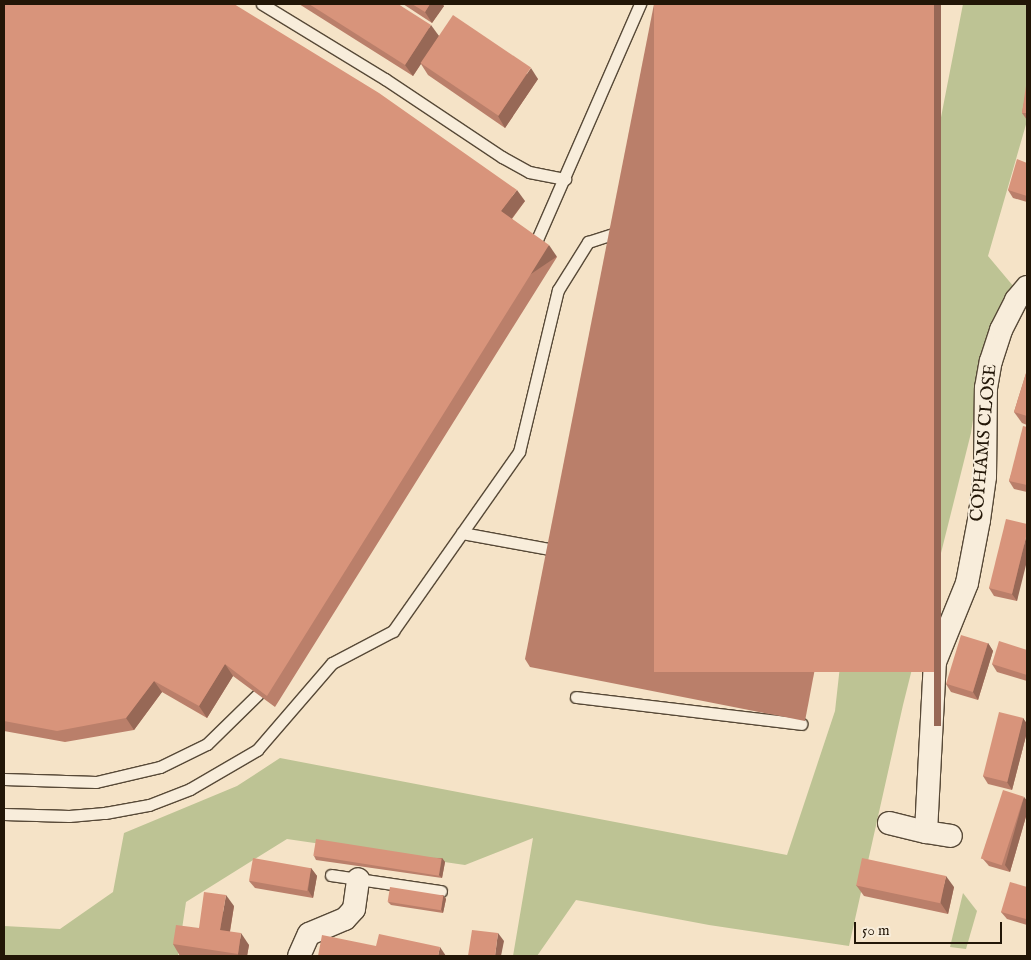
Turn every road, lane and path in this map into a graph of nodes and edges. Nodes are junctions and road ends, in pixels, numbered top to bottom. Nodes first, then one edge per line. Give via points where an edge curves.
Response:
1 (262, 4) edge
2 (640, 4) edge
3 (565, 179) junction
4 (618, 232) edge
5 (536, 242) edge
6 (1027, 287) edge
7 (462, 533) junction
8 (549, 548) edge
9 (258, 694) edge
10 (576, 697) dead end
11 (801, 724) edge
12 (4, 779) edge
13 (4, 814) edge
14 (890, 823) dead end
15 (926, 832) junction
16 (951, 836) dead end
17 (331, 875) dead end
18 (358, 879) junction
19 (441, 891) dead end
20 (299, 956) edge

1 - 3 lane via 385,79 502,157 529,172
2 - 3 lane via 577,144
3 - 5 lane
4 - 7 lane via 588,242 558,290 519,452
6 - 15 street, COPHAMS CLOSE via 1004,323 990,361 986,388 985,477 979,520 967,583 935,662
7 - 8 lane
7 - 13 lane via 393,631 332,663 257,750 226,770 190,790 149,805 68,816
9 - 12 lane via 207,744 160,767 96,782
10 - 11 lane
14 - 15 street
15 - 16 street
17 - 18 lane
18 - 19 lane
18 - 20 street via 354,909 345,919 309,934

